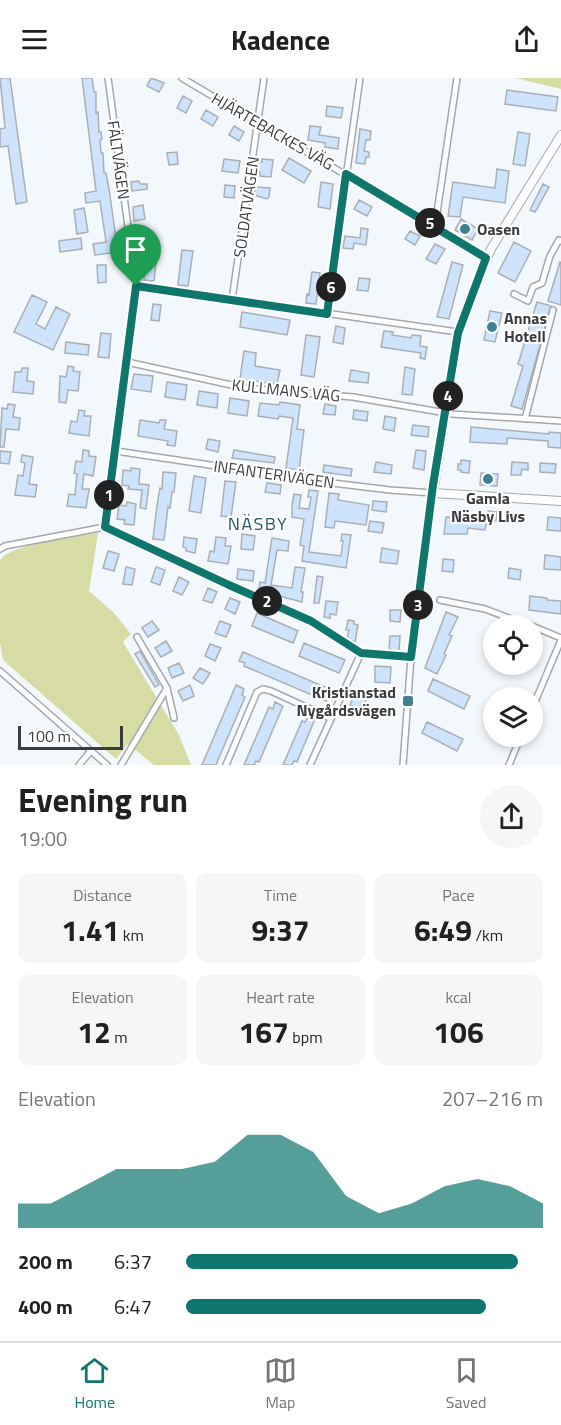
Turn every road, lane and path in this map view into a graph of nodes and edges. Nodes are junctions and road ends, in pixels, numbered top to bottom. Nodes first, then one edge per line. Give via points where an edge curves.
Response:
1 (108, 78) edge
2 (182, 78) edge
3 (264, 78) edge
4 (360, 78) edge
5 (457, 78) edge
6 (258, 122) junction
7 (561, 135) edge
8 (346, 174) junction
9 (435, 226) junction
10 (561, 241) edge
11 (486, 258) junction
12 (136, 286) junction
13 (514, 294) dead end
14 (232, 300) junction
15 (553, 310) dead end
16 (327, 314) junction
17 (458, 333) junction
18 (127, 362) junction
19 (445, 413) junction
20 (525, 419) junction
21 (561, 421) edge
22 (116, 451) junction
23 (433, 493) junction
24 (561, 501) edge
25 (105, 527) junction
26 (0, 549) edge
27 (440, 600) dead end
28 (501, 615) edge
29 (543, 631) edge
30 (137, 637) dead end
31 (561, 639) edge
32 (361, 653) junction
33 (411, 657) junction
34 (0, 671) edge
35 (541, 687) edge
36 (167, 688) junction
37 (174, 718) dead end
38 (330, 718) junction
39 (516, 747) edge
40 (92, 751) junction
41 (79, 765) edge
42 (107, 765) edge
43 (121, 765) edge
44 (226, 765) edge
45 (310, 765) edge
46 (403, 765) edge
47 (509, 765) edge

1 - 12 street, FÄLTVÄGEN
2 - 6 street, HJÄRTEBACKES VÄG
3 - 6 street, SOLDATVÄGEN
4 - 8 street
5 - 9 street
6 - 8 street, HJÄRTEBACKES VÄG
6 - 14 street, SOLDATVÄGEN
7 - 11 street
8 - 9 street, HJÄRTEBACKES VÄG
8 - 16 street
9 - 11 street, HJÄRTEBACKES VÄG
10 - 13 street via 550,256 542,283 533,286 528,301
11 - 17 street
12 - 14 street
12 - 18 street, FÄLTVÄGEN
14 - 16 street
15 - 20 street
16 - 17 street
17 - 19 street
18 - 19 street, KULLMANS VÄG via 245,388 353,398
18 - 22 street, FÄLTVÄGEN
19 - 20 street, KULLMANS VÄG
19 - 23 street
20 - 21 street, KULLMANS VÄG
22 - 23 street, INFANTERIVÄGEN via 324,482
22 - 25 street, FÄLTVÄGEN
23 - 24 street
23 - 33 street
25 - 26 street
25 - 32 street via 311,621
27 - 28 street
29 - 31 street
30 - 36 street
31 - 35 street
32 - 33 street
32 - 38 street
33 - 46 street
34 - 40 street
36 - 37 street
36 - 43 street
38 - 44 street via 263,689 257,692
38 - 45 street
39 - 47 street
40 - 41 street
40 - 42 street

